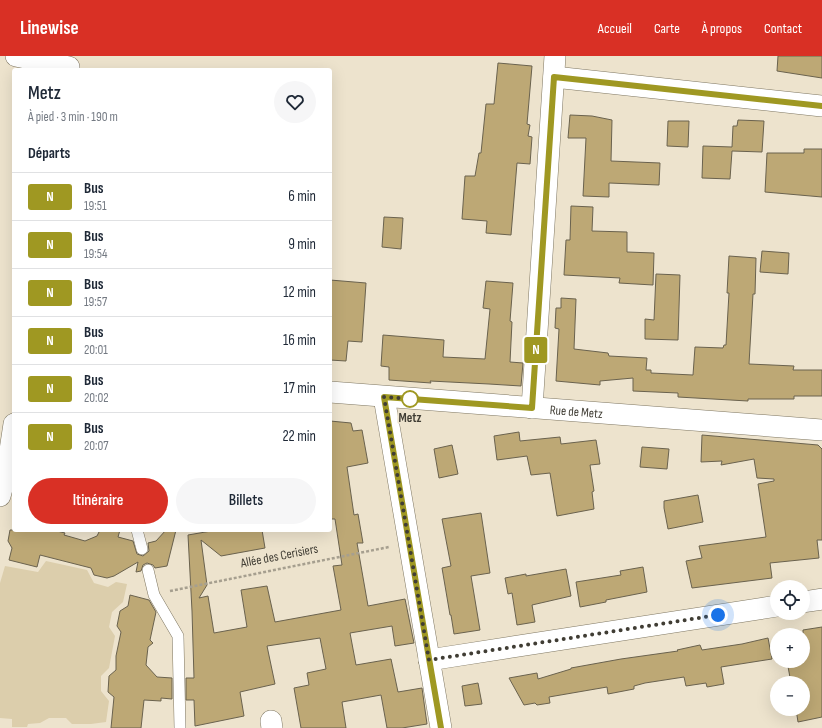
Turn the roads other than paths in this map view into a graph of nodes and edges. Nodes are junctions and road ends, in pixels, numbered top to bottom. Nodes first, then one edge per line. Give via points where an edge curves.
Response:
1 (16, 56) edge
2 (555, 56) edge
3 (70, 64) edge
4 (554, 77) junction
5 (822, 106) edge
6 (332, 392) edge
7 (384, 397) junction
8 (532, 408) junction
9 (822, 430) edge
10 (12, 432) edge
11 (3, 469) edge
12 (0, 496) edge
13 (138, 532) edge
14 (142, 549) dead end
15 (148, 570) dead end
16 (822, 599) edge
17 (810, 601) edge
18 (770, 607) edge
19 (429, 660) junction
20 (180, 728) edge
21 (440, 728) edge

1 - 3 street
2 - 4 street
4 - 5 street
4 - 8 street
6 - 7 street, Rue de Metz
7 - 8 street, Rue de Metz
7 - 19 street
8 - 9 street, Rue de Metz
10 - 11 street
11 - 12 street
13 - 14 lane
15 - 20 lane via 154,595 178,636
16 - 17 street
18 - 19 street
19 - 21 street

